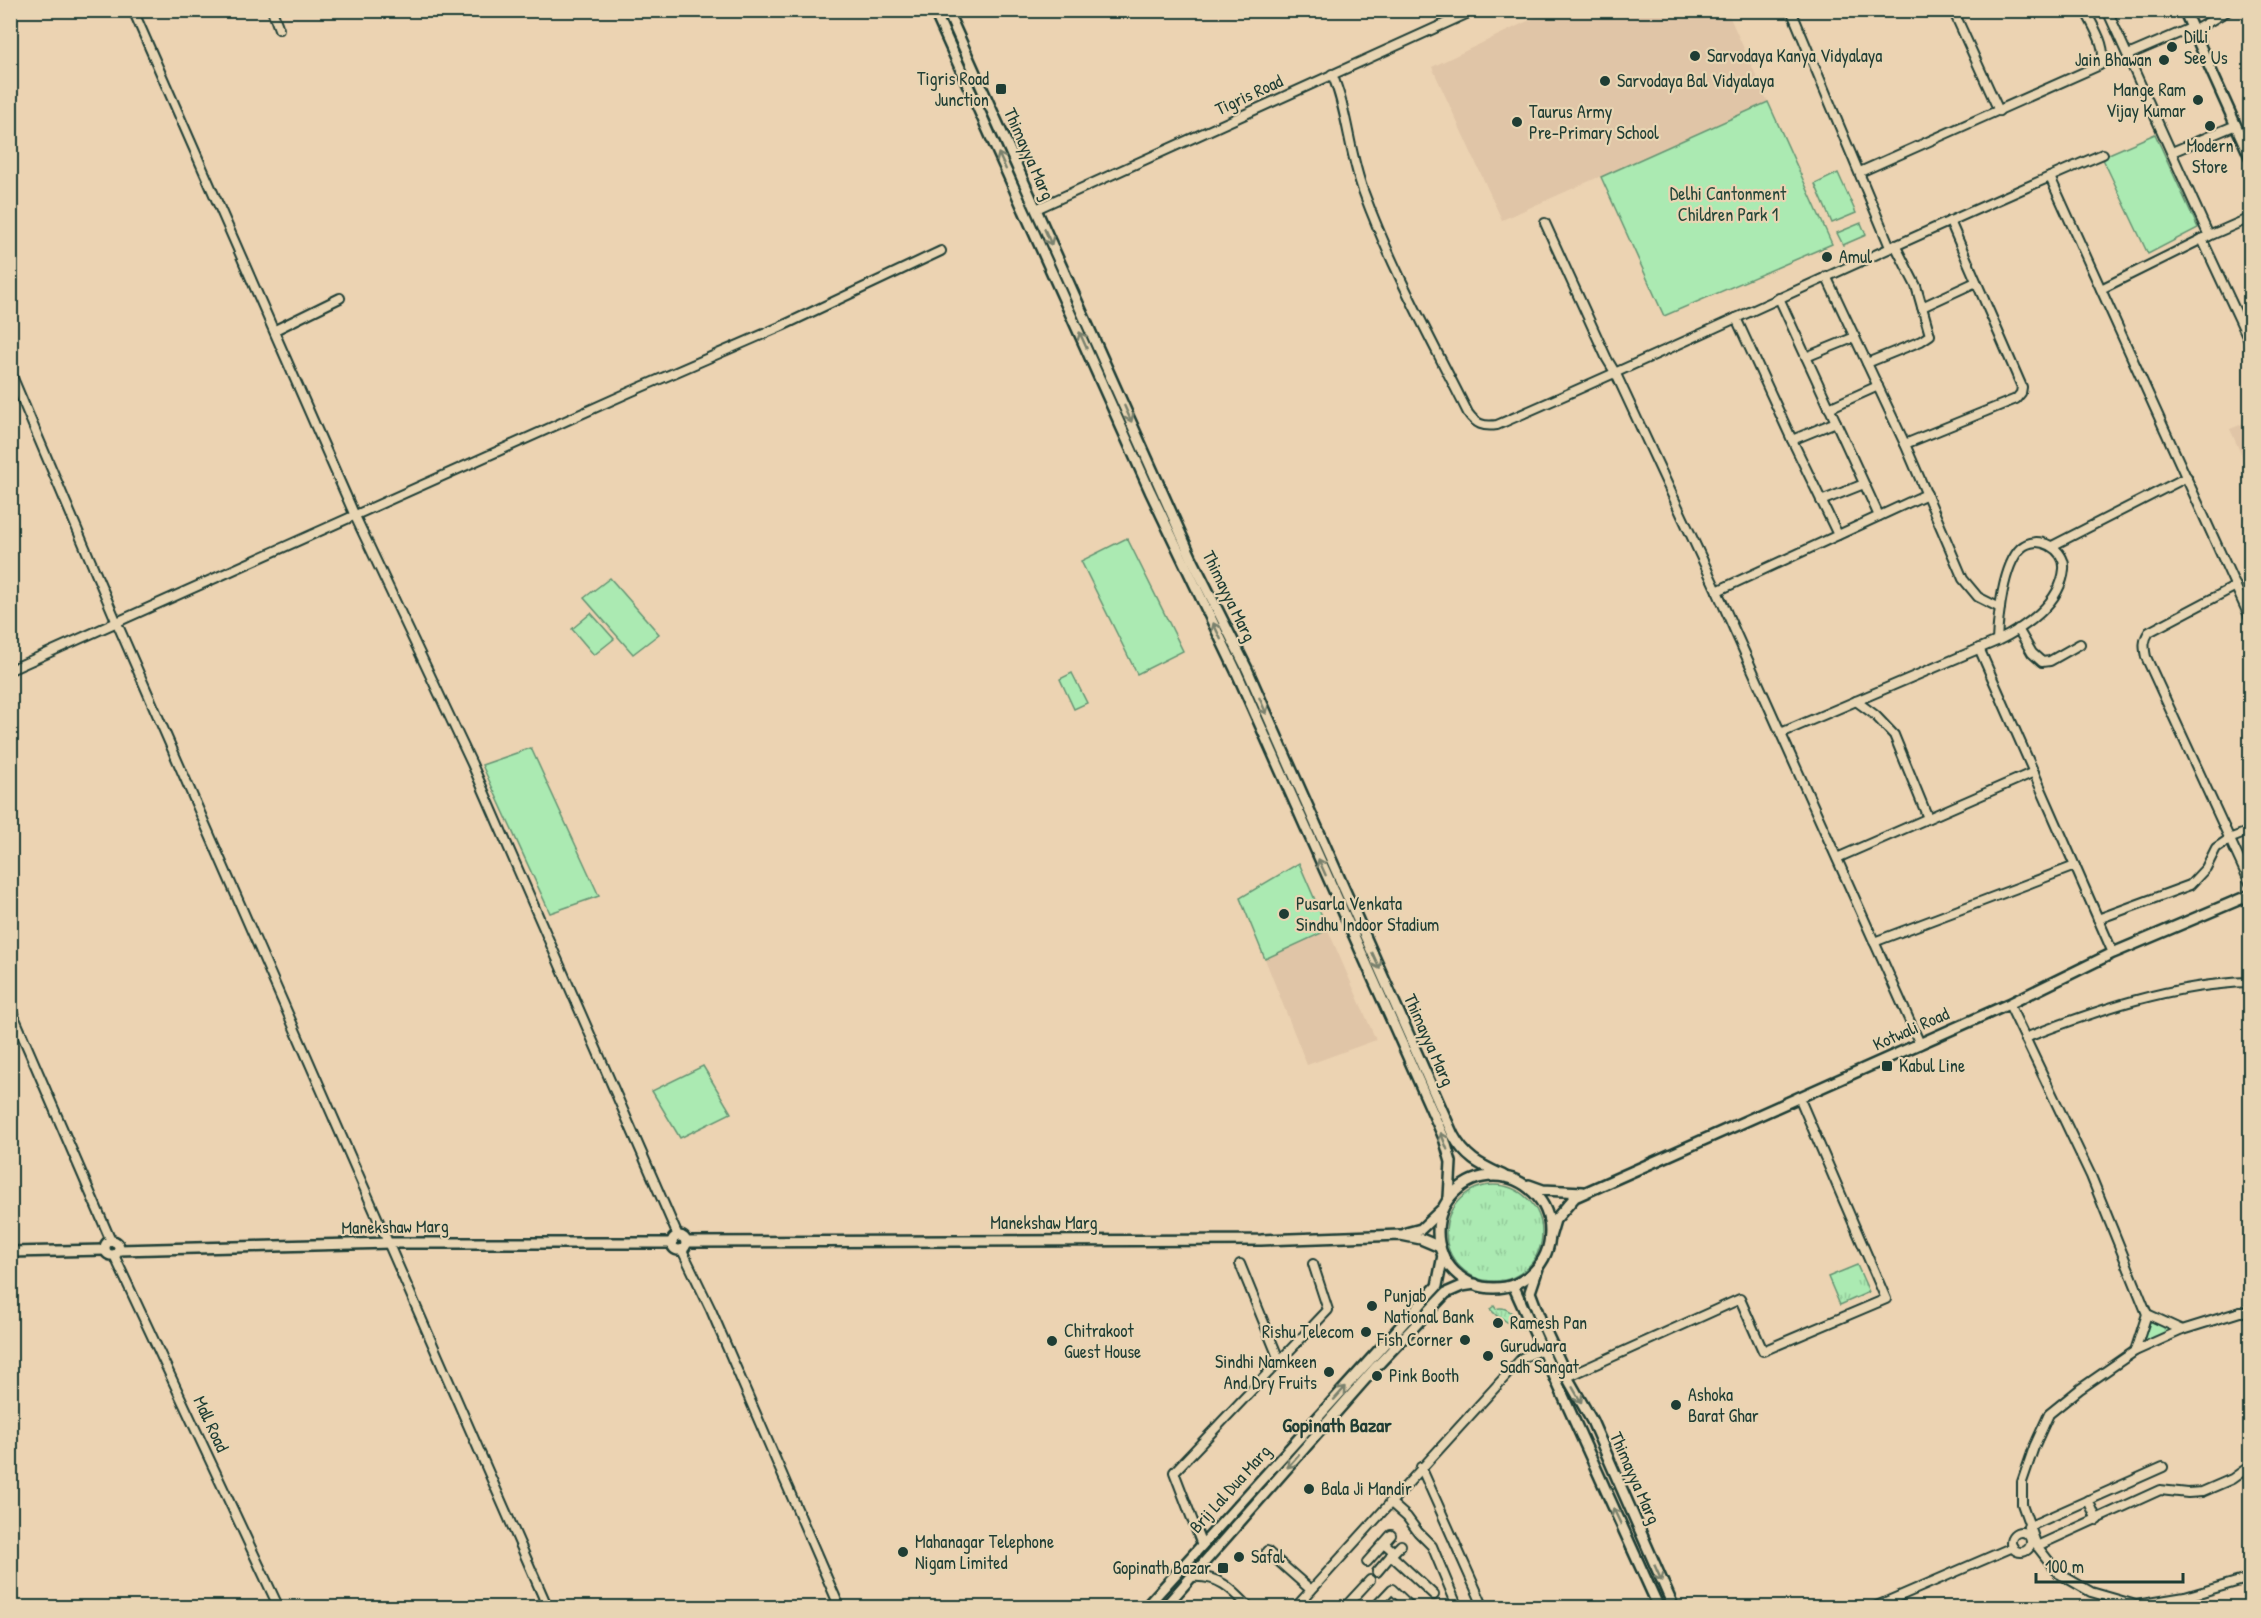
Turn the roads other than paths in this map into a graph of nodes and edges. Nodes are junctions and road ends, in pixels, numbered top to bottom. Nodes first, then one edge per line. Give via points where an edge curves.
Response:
1 (133, 10) edge
2 (272, 10) edge
3 (934, 10) edge
4 (947, 10) edge
5 (1475, 10) edge
6 (1791, 10) edge
7 (1953, 10) edge
8 (2085, 10) edge
9 (2106, 10) edge
10 (2184, 10) edge
11 (2229, 10) edge
12 (279, 28) dead end
13 (2192, 29) junction
14 (2128, 54) junction
15 (1332, 74) junction
16 (1999, 111) junction
17 (2236, 125) junction
18 (2172, 152) junction
19 (2103, 154) dead end
20 (2250, 157) edge
21 (1860, 172) junction
22 (2050, 177) junction
23 (1036, 209) junction
24 (2250, 218) edge
25 (1950, 221) junction
26 (1545, 223) dead end
27 (2205, 237) junction
28 (1892, 246) junction
29 (940, 250) dead end
30 (1826, 276) junction
31 (1976, 282) junction
32 (2101, 289) junction
33 (340, 298) dead end
34 (1779, 298) junction
35 (1922, 307) junction
36 (1736, 318) junction
37 (275, 330) junction
38 (1855, 337) junction
39 (2250, 342) edge
40 (1806, 357) junction
41 (1867, 363) junction
42 (10, 371) edge
43 (1616, 374) junction
44 (1878, 386) junction
45 (1829, 408) junction
46 (1836, 422) junction
47 (1792, 440) junction
48 (1905, 444) junction
49 (2187, 477) junction
50 (1864, 484) junction
51 (1927, 494) junction
52 (1821, 501) junction
53 (355, 516) junction
54 (1879, 516) junction
55 (1838, 535) junction
56 (2052, 546) junction
57 (2236, 586) junction
58 (1717, 591) junction
59 (2000, 608) junction
60 (2250, 618) edge
61 (117, 623) junction
62 (2018, 629) junction
63 (1997, 640) junction
64 (2080, 644) dead end
65 (1979, 648) junction
66 (1246, 669) junction
67 (10, 670) edge
68 (1237, 674) junction
69 (1856, 701) junction
70 (1781, 733) junction
71 (2034, 772) junction
72 (1928, 818) junction
73 (2250, 831) edge
74 (2229, 839) junction
75 (1837, 858) junction
76 (2075, 866) junction
77 (2250, 883) edge
78 (2250, 895) edge
79 (2098, 919) junction
80 (1874, 942) junction
81 (2113, 953) junction
82 (2250, 982) edge
83 (2009, 1004) junction
84 (11, 1008) edge
85 (2025, 1038) junction
86 (1920, 1044) junction
87 (1799, 1097) junction
88 (1504, 1176) junction
89 (1516, 1180) junction
90 (1585, 1192) junction
91 (1449, 1198) junction
92 (1443, 1208) junction
93 (1401, 1235) junction
94 (1550, 1236) junction
95 (675, 1240) junction
96 (390, 1243) junction
97 (108, 1246) junction
98 (684, 1246) junction
99 (1441, 1251) junction
100 (10, 1252) edge
101 (117, 1252) junction
102 (1240, 1264) dead end
103 (1313, 1264) dead end
104 (1539, 1265) junction
105 (1474, 1284) junction
106 (1513, 1285) junction
107 (2250, 1312) edge
108 (2148, 1314) junction
109 (2182, 1330) junction
110 (1540, 1350) junction
111 (2135, 1351) junction
112 (1280, 1362) junction
113 (1567, 1377) junction
114 (2250, 1466) edge
115 (1421, 1467) junction
116 (2163, 1467) dead end
117 (2088, 1500) junction
118 (1390, 1502) junction
119 (2097, 1520) junction
120 (2028, 1527) junction
121 (1391, 1535) dead end
122 (2034, 1542) junction
123 (1384, 1543) junction
124 (1202, 1545) junction
125 (1401, 1545) dead end
126 (2013, 1547) junction
127 (1267, 1551) dead end
128 (1393, 1554) junction
129 (1366, 1562) dead end
130 (1377, 1572) dead end
131 (1191, 1577) junction
132 (1370, 1580) dead end
133 (2249, 1581) edge
134 (1311, 1590) junction
135 (1434, 1595) dead end
136 (279, 1608) edge
137 (548, 1608) edge
138 (840, 1608) edge
139 (1145, 1608) edge
140 (1164, 1608) edge
141 (1250, 1608) edge
142 (1294, 1608) edge
143 (1344, 1608) edge
144 (1374, 1608) edge
145 (1412, 1608) edge
146 (1458, 1608) edge
147 (1484, 1608) edge
148 (1659, 1608) edge
149 (1674, 1608) edge
150 (1872, 1608) edge

1 - 37 street
2 - 12 street
68 -> 3 street, Thimayya Marg via 1150,491
4 - 23 street, Thimayya Marg
5 - 15 street, Tigris Road
6 - 21 street
7 - 16 street
8 - 16 street via 2104,51 2100,65
9 - 14 street
10 - 13 street
11 - 13 street
13 - 14 street
13 - 17 street
14 - 18 street
15 - 23 street, Tigris Road
15 - 43 street via 1369,206 1423,323 1475,422 1497,425
16 - 21 street
17 - 18 street
17 - 20 street
18 - 27 street
19 - 22 street
21 - 28 street
22 - 25 street
22 - 32 street
23 -> 66 street, Thimayya Marg via 1192,559
24 - 27 street
25 - 28 street
25 - 31 street
26 - 43 street
27 - 32 street
27 - 39 street
28 - 30 street
28 - 35 street via 1912,275
29 - 53 street via 782,326
30 - 34 street
30 - 38 street
31 - 35 street
31 - 48 street via 2022,387 2021,393 2016,399
32 - 49 street
33 - 37 street
34 - 36 street
34 - 40 street
35 - 41 street via 1930,332 1928,338
36 - 43 street
36 - 47 street
37 - 53 street
38 - 40 street
38 - 41 street
40 - 45 street
41 - 44 street
42 - 61 street
43 - 58 street
44 - 45 street
44 - 48 street
45 - 46 street
46 - 47 street
46 - 50 street
47 - 52 street
48 - 51 street
49 - 56 street
49 - 57 street
50 - 52 street
50 - 54 street
51 - 54 street
51 - 59 street via 1963,579 1978,597
52 - 55 street
53 - 61 street
53 - 95 street via 472,764
54 - 55 street
55 - 58 street
56 - 59 street via 2022,546 2010,567
56 - 62 street via 2062,557 2064,569 2059,585 2053,598
57 - 60 street
57 - 74 street via 2149,633 2144,646
58 - 70 street
59 - 63 street
61 - 67 street
61 - 96 street
62 - 63 street
62 - 64 street via 2042,662
63 - 65 street
65 - 69 street
65 - 71 street
66 - 68 street
66 -> 88 street, Thimayya Marg via 1453,1135 1465,1154
91 -> 68 street, Thimayya Marg via 1451,1162 1444,1138
69 - 70 street
69 - 72 street via 1894,735
70 - 75 street
71 - 72 street
71 - 76 street
72 - 75 street
73 - 74 street
74 - 77 street
74 - 79 street via 2216,848 2206,868 2190,885
75 - 80 street
76 - 79 street
76 - 80 street
78 - 81 street, Kotwali Road
79 - 81 street
80 - 86 street
81 - 83 street, Kotwali Road
82 - 85 street via 2152,995
83 - 85 street
83 - 86 street, Kotwali Road
84 - 97 street
85 - 108 street via 2091,1176
86 - 87 street, Kotwali Road
87 - 90 street, Kotwali Road
87 - 113 street via 1886,1299 1763,1351 1740,1299
88 - 89 street
88 - 91 street via 1474,1180
89 - 90 street via 1543,1190
89 - 94 street via 1531,1189 1542,1203 1549,1219
90 - 94 street via 1563,1209
91 - 92 street
92 - 93 street, Manekshaw Marg via 1421,1229
92 - 99 street via 1438,1234
93 - 98 street, Manekshaw Marg
93 - 99 street, Manekshaw Marg via 1421,1239
94 - 104 street
95 - 96 street, Manekshaw Marg
95 - 98 street via 684,1238
96 - 101 street, Manekshaw Marg
96 - 137 street
97 - 100 street
97 - 101 street via 110,1255
98 - 138 street
99 - 105 street via 1456,1273
124 -> 99 street, Brij Lal Dua Marg via 1437,1286
101 - 136 street, Mall Road
102 - 112 street
103 - 112 street via 1328,1310
104 - 106 street
104 - 113 street, Thimayya Marg via 1530,1292
105 - 106 street via 1493,1288
105 -> 131 street, Brij Lal Dua Marg via 1446,1293
106 - 110 street, Thimayya Marg
107 - 109 street
108 - 109 street
108 - 111 street
109 - 111 street
110 - 115 street via 1522,1358
148 -> 110 street, Thimayya Marg
111 - 120 street via 2049,1414 2022,1482
112 - 124 street via 1174,1472
113 -> 149 street, Thimayya Marg via 1592,1421
114 - 119 street via 2202,1492 2160,1490
115 - 118 street
115 - 147 street
116 - 117 street
117 - 119 street
117 - 120 street
118 - 134 street
118 - 146 street via 1432,1546
119 - 122 street
120 - 122 street
121 - 123 street
122 - 126 street via 2026,1551
122 - 126 street via 2025,1533 2016,1534 2011,1541
122 - 133 street via 2058,1573 2091,1592 2136,1605
123 - 128 street
123 - 129 street
124 - 139 street, Brij Lal Dua Marg
125 - 128 street
126 - 150 street
127 - 134 street
128 - 130 street
128 - 135 street
131 - 140 street, Brij Lal Dua Marg
131 - 141 street via 1210,1577 1231,1589
132 - 143 street
134 - 142 street
144 - 145 street via 1392,1588

